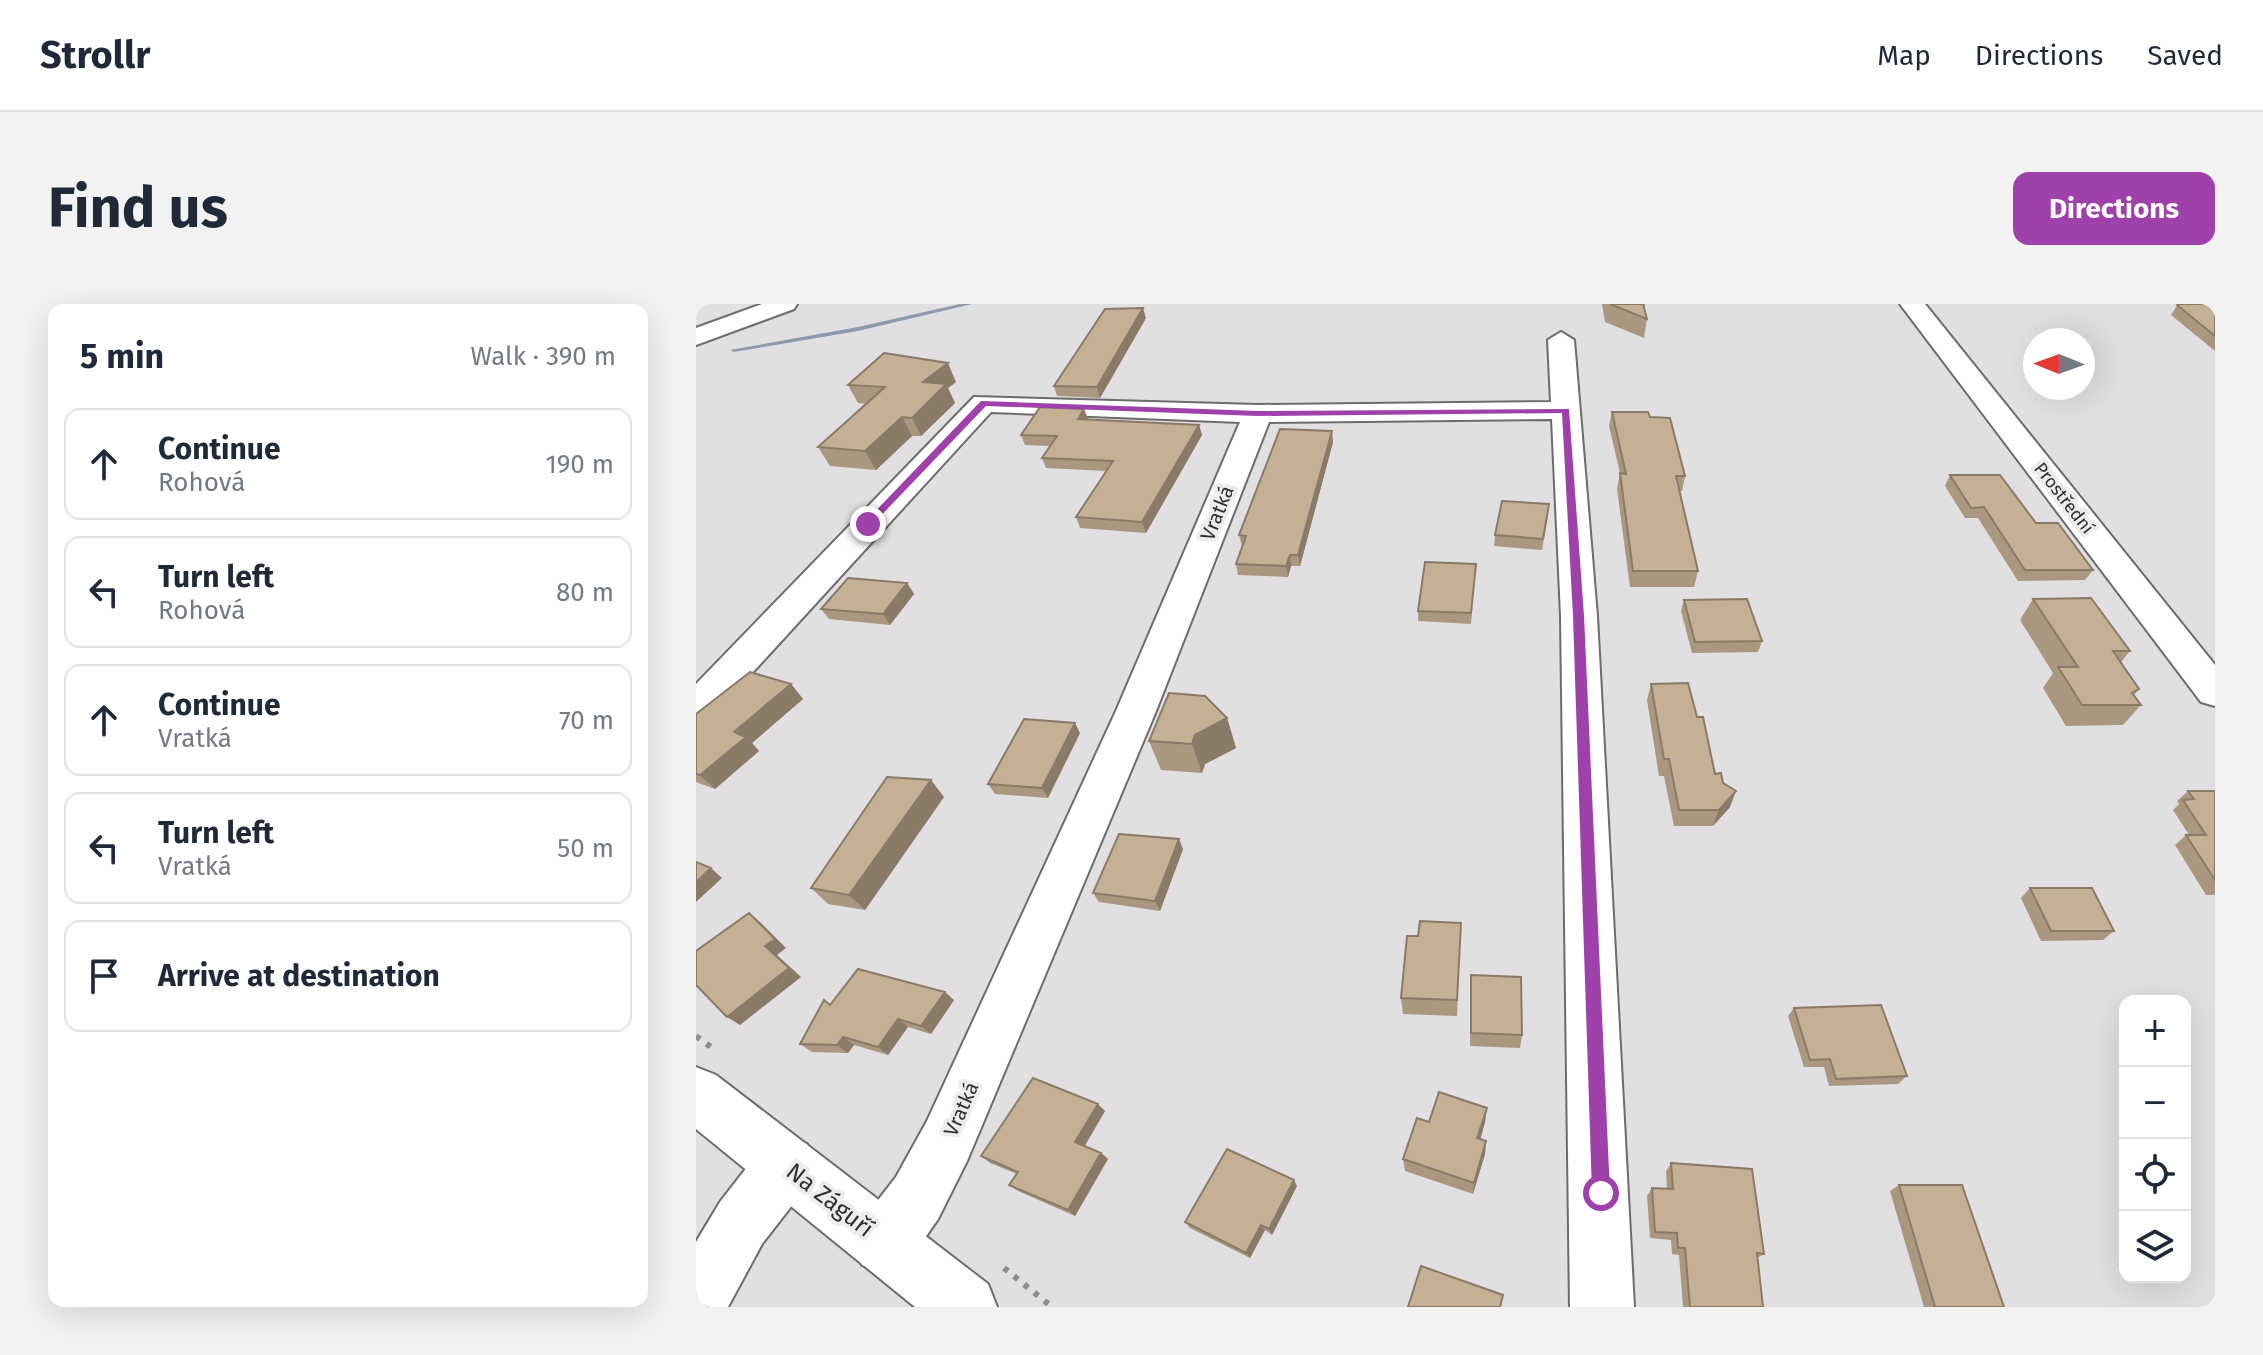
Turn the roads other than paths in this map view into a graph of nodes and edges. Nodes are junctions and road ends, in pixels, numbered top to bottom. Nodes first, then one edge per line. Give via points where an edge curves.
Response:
1 (785, 304) edge
2 (1912, 304) edge
3 (696, 337) edge
4 (1561, 340) dead end
5 (1566, 410) junction
6 (1258, 414) junction
7 (2215, 692) edge
8 (696, 709) edge
9 (696, 1094) edge
10 (786, 1165) junction
11 (884, 1243) junction
12 (696, 1302) edge
13 (965, 1307) edge
14 (1602, 1307) edge

1 - 3 street
2 - 7 street, Prostřední
4 - 5 street
5 - 6 street
5 - 14 street via 1579,616
6 - 8 street via 984,403
6 - 11 street, Vratká via 1136,711 947,1141 917,1198
9 - 10 street, Na Záguří
10 - 11 street, Na Záguří
10 - 12 street via 741,1223
11 - 13 street, Na Záguří

